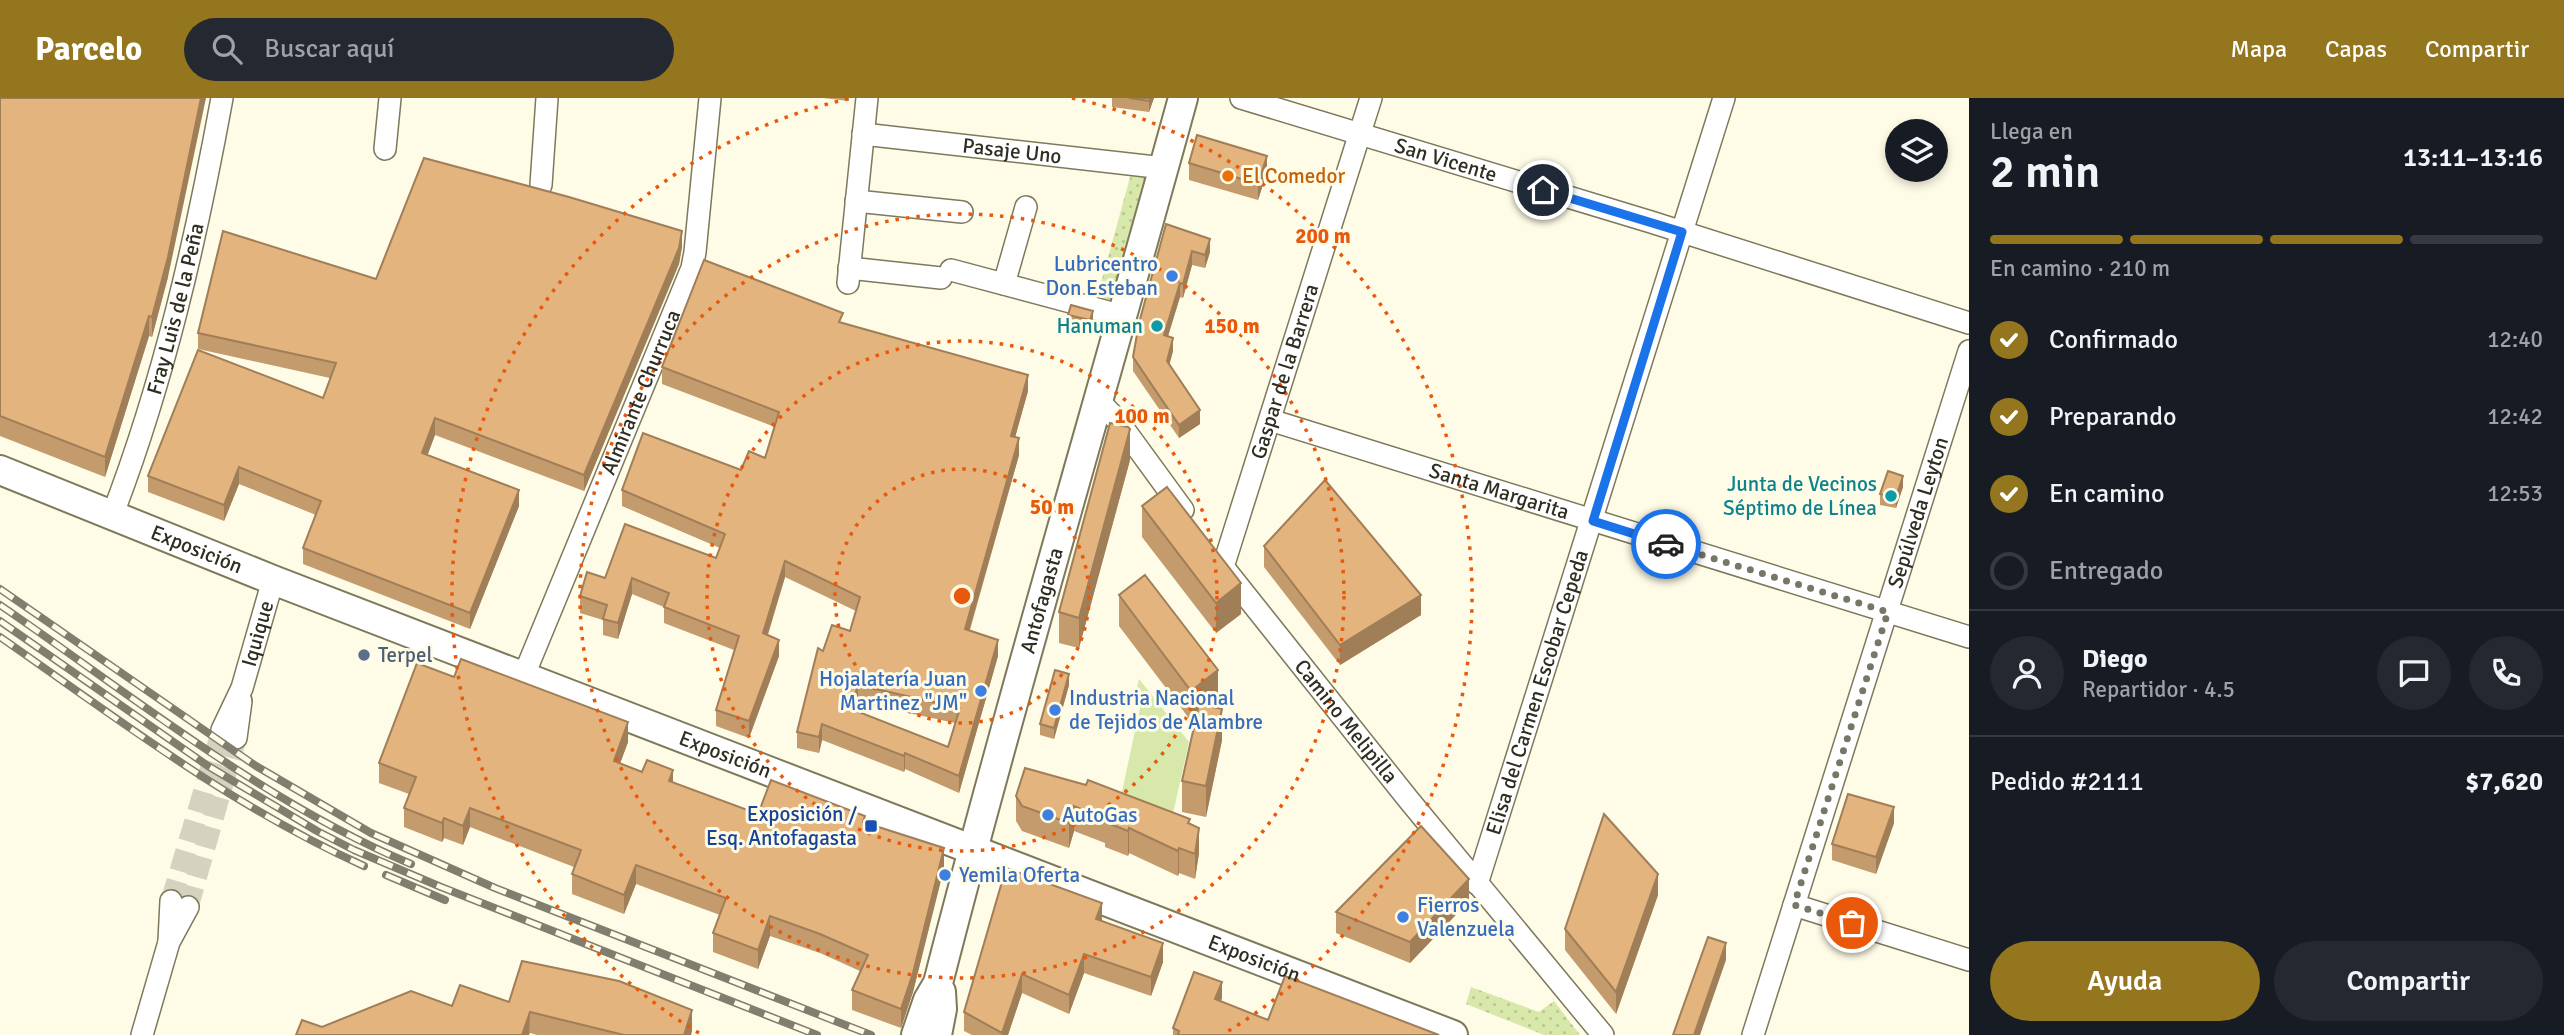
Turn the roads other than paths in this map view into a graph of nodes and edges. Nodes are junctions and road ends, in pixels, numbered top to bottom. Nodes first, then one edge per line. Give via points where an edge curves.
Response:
1 (222, 98) edge
2 (390, 98) edge
3 (547, 98) edge
4 (710, 98) edge
5 (867, 98) edge
6 (1183, 98) edge
7 (1241, 98) edge
8 (1371, 98) edge
9 (1724, 98) edge
10 (863, 134) junction
11 (1360, 134) junction
12 (385, 149) dead end
13 (1164, 168) junction
14 (541, 185) dead end
15 (856, 201) junction
16 (1026, 206) dead end
17 (962, 212) dead end
18 (1682, 232) junction
19 (1004, 284) junction
20 (1123, 316) junction
21 (1969, 323) edge
22 (1969, 351) edge
23 (1099, 401) junction
24 (1270, 420) junction
25 (0, 470) edge
26 (112, 516) junction
27 (1593, 521) junction
28 (1191, 522) edge
29 (1207, 544) edge
30 (1223, 567) junction
31 (273, 580) junction
32 (1888, 612) junction
33 (1969, 637) edge
34 (524, 675) junction
35 (229, 734) tunnel mouth
36 (972, 850) junction
37 (1477, 884) junction
38 (179, 904) tunnel mouth
39 (1794, 905) junction
40 (1969, 960) edge
41 (938, 983) junction
42 (142, 1035) edge
43 (916, 1035) edge
44 (937, 1035) edge
45 (1453, 1035) edge
46 (1603, 1035) edge
47 (1753, 1035) edge

1 - 26 street, Fray Luis de la Peña via 183,290
2 - 12 street
3 - 14 street
4 - 34 street, Almirante Churruca via 692,268
5 - 10 street
6 - 13 main road, Antofagasta
7 - 11 street, San Vicente
8 - 11 street, Gaspar de la Barrera
9 - 18 street, Elisa del Carmen Escobar Cepeda
10 - 13 street, Pasaje Uno
10 - 15 street
11 - 18 street, San Vicente
11 - 24 street, Gaspar de la Barrera
13 - 20 main road, Antofagasta
15 - 17 street
15 - 19 street via 849,275 946,274
16 - 19 street
18 - 21 street, San Vicente
18 - 27 street, Elisa del Carmen Escobar Cepeda
19 - 20 street
20 - 23 main road, Antofagasta
22 - 32 street, Sepúlveda Leyton
23 - 28 street
23 - 36 main road, Antofagasta
24 - 27 street, Santa Margarita
24 - 30 street, Gaspar de la Barrera
25 - 26 main road, Exposición
26 - 31 main road, Exposición
27 - 32 street, Santa Margarita
27 - 37 street, Elisa del Carmen Escobar Cepeda
29 - 30 street, Camino Melipilla
30 - 37 street, Camino Melipilla
31 - 34 main road, Exposición
31 - 35 street, Iquique
32 - 33 street, Santa Margarita
32 - 39 street, Sepúlveda Leyton
34 - 36 main road, Exposición
36 - 41 main road, Antofagasta
36 - 45 main road, Exposición
37 - 46 street, Camino Melipilla
38 - 42 street
39 - 40 street
39 - 47 street, Sepúlveda Leyton
41 - 43 main road, Antofagasta
41 - 44 main road, Antofagasta via 942,1003

